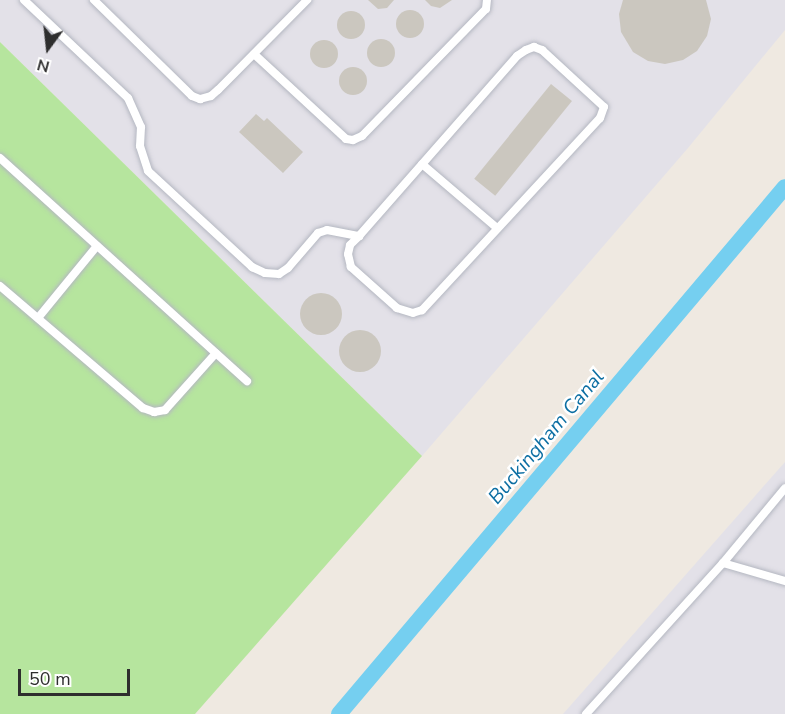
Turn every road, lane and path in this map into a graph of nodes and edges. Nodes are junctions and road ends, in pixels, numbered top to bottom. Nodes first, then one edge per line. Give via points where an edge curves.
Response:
1 (24, 0) edge
2 (94, 0) edge
3 (307, 0) edge
4 (487, 0) edge
5 (254, 54) junction
6 (2, 163) edge
7 (422, 164) junction
8 (497, 228) junction
9 (359, 236) junction
10 (97, 246) junction
11 (0, 286) edge
12 (38, 318) junction
13 (216, 353) junction
14 (248, 381) dead end
15 (785, 488) edge
16 (723, 563) junction
17 (785, 581) edge
18 (586, 714) edge

1 - 9 lane via 128,98 141,127 141,153 148,171 252,267 279,274 318,233 327,230
2 - 5 lane via 192,96 200,99 211,96
3 - 5 lane
4 - 5 lane via 486,9 362,136 353,140 346,139
6 - 10 lane
7 - 8 lane
7 - 8 lane via 517,56 534,47 542,50 601,102 603,112
7 - 9 lane
8 - 9 lane via 422,310 413,313 397,308 351,267 350,245
10 - 12 lane
10 - 13 lane
11 - 12 lane
12 - 13 lane via 143,408 154,412 165,410
13 - 14 lane
15 - 16 lane
16 - 17 lane
16 - 18 lane

